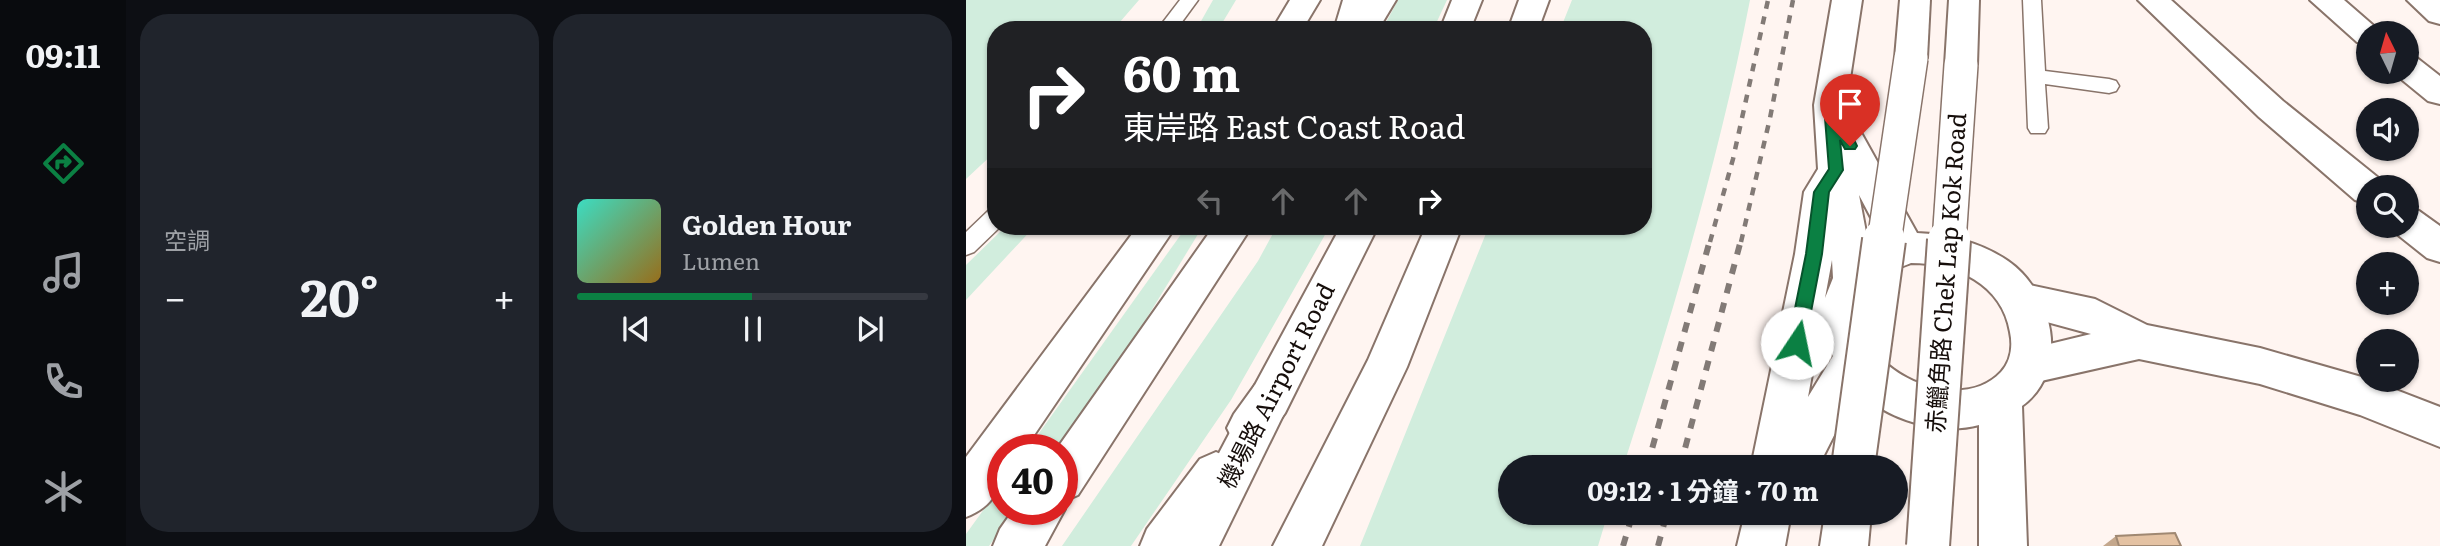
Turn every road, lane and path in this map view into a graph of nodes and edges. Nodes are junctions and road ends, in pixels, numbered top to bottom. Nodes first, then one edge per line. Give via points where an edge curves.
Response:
1 (1189, 0) edge
2 (1305, 0) edge
3 (1358, 0) edge
4 (1381, 0) edge
5 (1467, 0) edge
6 (1534, 0) edge
7 (1847, 0) edge
8 (1915, 0) edge
9 (1964, 0) edge
10 (2153, 0) edge
11 (2325, 0) edge
12 (2422, 0) edge
13 (2035, 1) edge
14 (2440, 13) edge
15 (1173, 21) edge
16 (1292, 21) edge
17 (1352, 21) edge
18 (1368, 21) edge
19 (1459, 21) edge
20 (1526, 21) edge
21 (2356, 25) edge
22 (2036, 76) junction
23 (2419, 76) edge
24 (2109, 86) dead end
25 (2440, 93) edge
26 (1830, 105) junction
27 (2038, 128) dead end
28 (1836, 170) junction
29 (2356, 180) edge
30 (987, 226) edge
31 (2419, 231) edge
32 (1152, 235) edge
33 (1228, 235) edge
34 (1355, 235) edge
35 (1440, 235) edge
36 (966, 246) edge
37 (2440, 247) edge
38 (1908, 248) junction
39 (1852, 278) junction
40 (2020, 299) junction
41 (2139, 341) junction
42 (1854, 360) junction
43 (2014, 382) junction
44 (1270, 399) junction
45 (2440, 427) edge
46 (1775, 455) edge
47 (1801, 455) edge
48 (1855, 455) edge
49 (1078, 456) edge
50 (966, 495) edge
51 (1031, 525) edge
52 (1847, 525) edge
53 (1017, 546) edge
54 (1164, 546) edge
55 (1194, 546) edge
56 (1297, 546) edge
57 (1844, 546) edge
58 (1928, 546) edge
59 (2003, 546) edge

1 - 15 lane
2 - 16 main road
3 - 17 main road
4 - 18 main road
5 - 19 main road
6 - 20 main road
7 - 26 main road
8 - 48 main road, bridge via 1911,58
9 - 58 main road, 赤鱲角路 Chek Lap Kok Road, bridge
10 - 29 main road
11 - 21 main road
12 - 14 main road
13 - 22 lane
22 - 24 lane
22 - 27 lane
23 - 25 main road
26 - 28 main road
26 - 38 main road
28 - 39 main road via 1849,230
28 - 46 main road via 1822,192
30 - 36 lane
31 - 37 main road
32 - 50 main road
33 - 49 main road
34 - 44 main road, 機場路 Airport Road
35 - 56 main road via 1386,367
38 - 39 main road via 1871,261
38 - 40 main road via 1942,249 1972,259 1999,276
39 - 42 main road via 1840,317
40 - 41 main road via 2095,316
40 - 43 main road via 2033,335 2033,351
41 - 43 main road
41 - 45 main road via 2260,366 2365,397
42 - 43 main road via 1875,382 1903,400 1935,408 1969,408
42 - 47 main road
43 - 59 main road
44 - 54 main road
44 - 55 main road, 機場路 Airport Road
51 - 53 main road
52 - 57 main road

